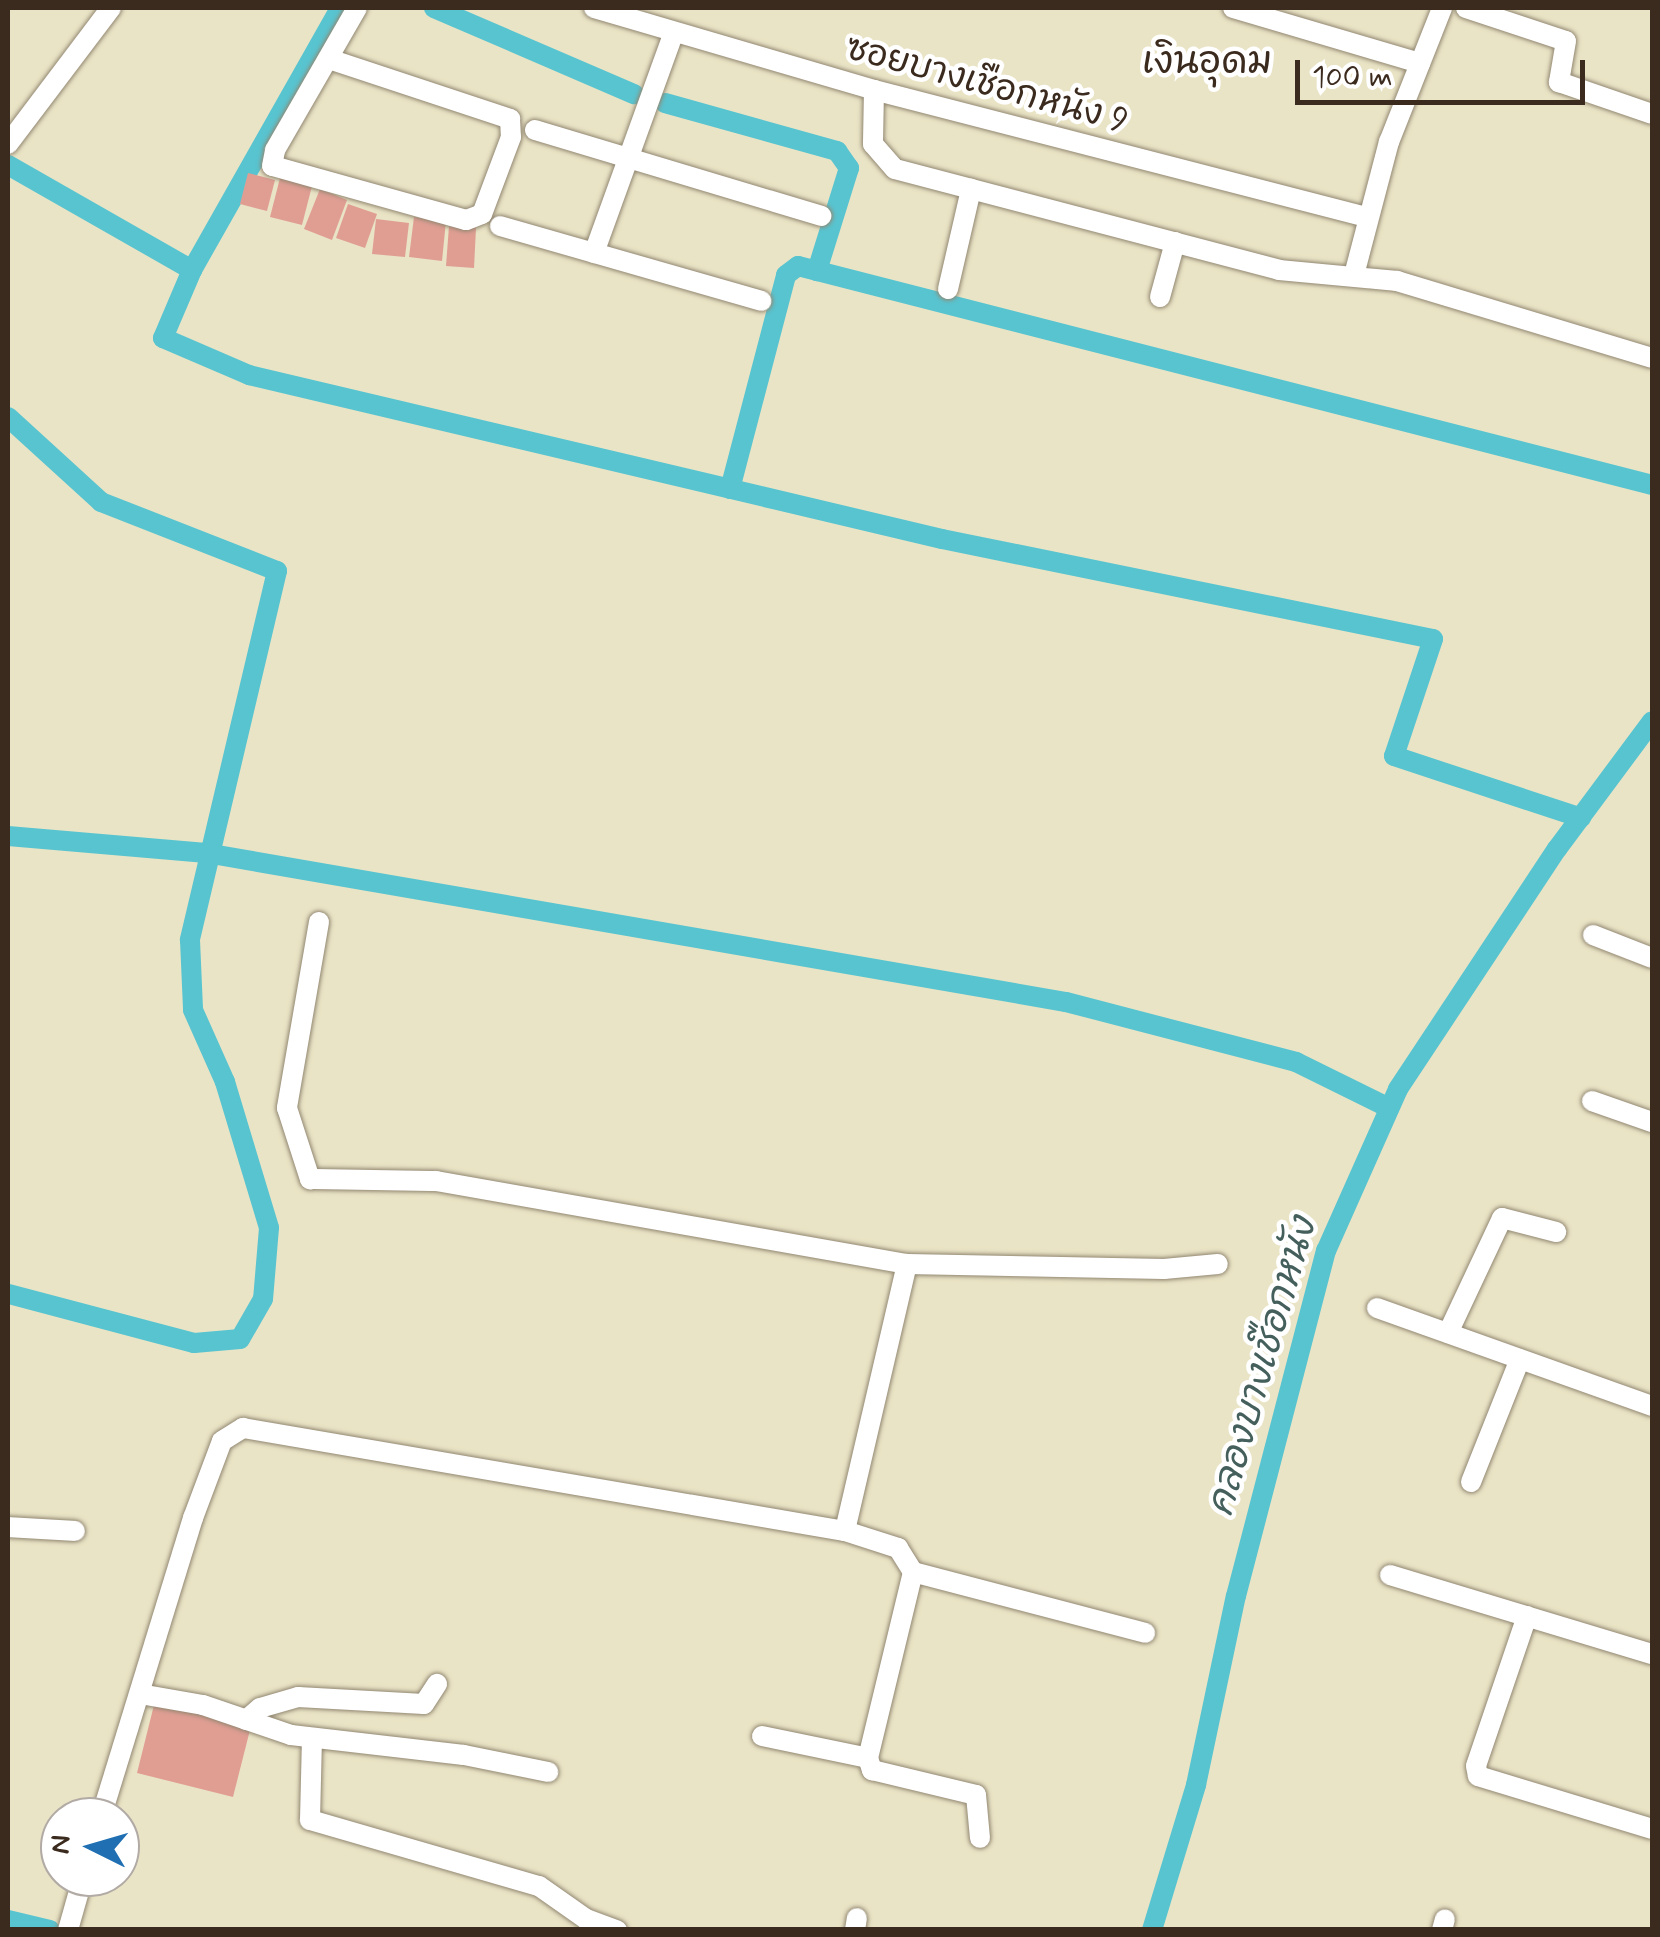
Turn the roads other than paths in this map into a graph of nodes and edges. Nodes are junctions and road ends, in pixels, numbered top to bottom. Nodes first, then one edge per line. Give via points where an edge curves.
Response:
1 (111, 8) edge
2 (358, 8) edge
3 (594, 8) edge
4 (1234, 8) edge
5 (1442, 8) edge
6 (1466, 8) edge
7 (673, 35) junction
8 (329, 58) junction
9 (1420, 63) junction
10 (874, 90) junction
11 (1652, 114) edge
12 (535, 130) dead end
13 (8, 144) edge
14 (628, 160) junction
15 (972, 189) junction
16 (821, 216) dead end
17 (1366, 216) junction
18 (500, 226) dead end
19 (1175, 242) junction
20 (594, 253) junction
21 (1354, 275) junction
22 (948, 289) dead end
23 (1160, 298) dead end
24 (762, 301) dead end
25 (1652, 358) edge
26 (319, 922) dead end
27 (1593, 935) dead end
28 (1652, 958) edge
29 (1592, 1101) dead end
30 (1652, 1122) edge
31 (1556, 1232) dead end
32 (907, 1264) junction
33 (1218, 1264) dead end
34 (1377, 1308) dead end
35 (1448, 1333) junction
36 (1520, 1359) junction
37 (1652, 1406) edge
38 (1471, 1482) dead end
39 (8, 1528) edge
40 (75, 1531) dead end
41 (845, 1532) junction
42 (913, 1572) junction
43 (1390, 1575) dead end
44 (1527, 1616) junction
45 (1144, 1632) dead end
46 (1652, 1654) edge
47 (437, 1684) dead end
48 (140, 1694) junction
49 (246, 1720) junction
50 (762, 1736) dead end
51 (312, 1738) junction
52 (868, 1758) junction
53 (548, 1772) dead end
54 (108, 1797) edge
55 (1652, 1829) edge
56 (980, 1838) dead end
57 (78, 1897) edge
58 (68, 1930) edge
59 (617, 1930) edge

1 - 13 street
2 - 8 street
3 - 7 street, ซอยบางเชือกหนัง 9
4 - 9 street
5 - 9 street
6 - 11 street via 1566,40 1559,82
7 - 10 street, ซอยบางเชือกหนัง 9
7 - 14 street
8 - 8 street via 510,119 510,137 482,214 466,220 272,166
9 - 17 street
10 - 15 street via 873,144 880,160
10 - 17 street, ซอยบางเชือกหนัง 9
12 - 14 street
14 - 16 street
14 - 20 street
15 - 19 street
15 - 22 street
17 - 21 street
18 - 20 street
19 - 21 street via 1279,270
19 - 23 street
20 - 24 street
21 - 25 street via 1396,281
26 - 32 street via 287,1108 310,1179 436,1182
27 - 28 street
29 - 30 street
31 - 35 street via 1502,1218
32 - 33 street
32 - 41 street
34 - 35 street
35 - 36 street
36 - 37 street
36 - 38 street
39 - 40 street
41 - 42 street via 898,1548
41 - 48 street via 243,1428 222,1441
42 - 45 street
42 - 52 street
43 - 44 street
44 - 46 street
44 - 55 street via 1478,1776
47 - 49 street via 424,1704 298,1697 260,1708
48 - 49 street
48 - 54 street
49 - 51 street
50 - 52 street
51 - 53 street via 464,1754
51 - 59 street via 310,1820 539,1886 586,1919
52 - 56 street via 872,1770 976,1795
57 - 58 street

